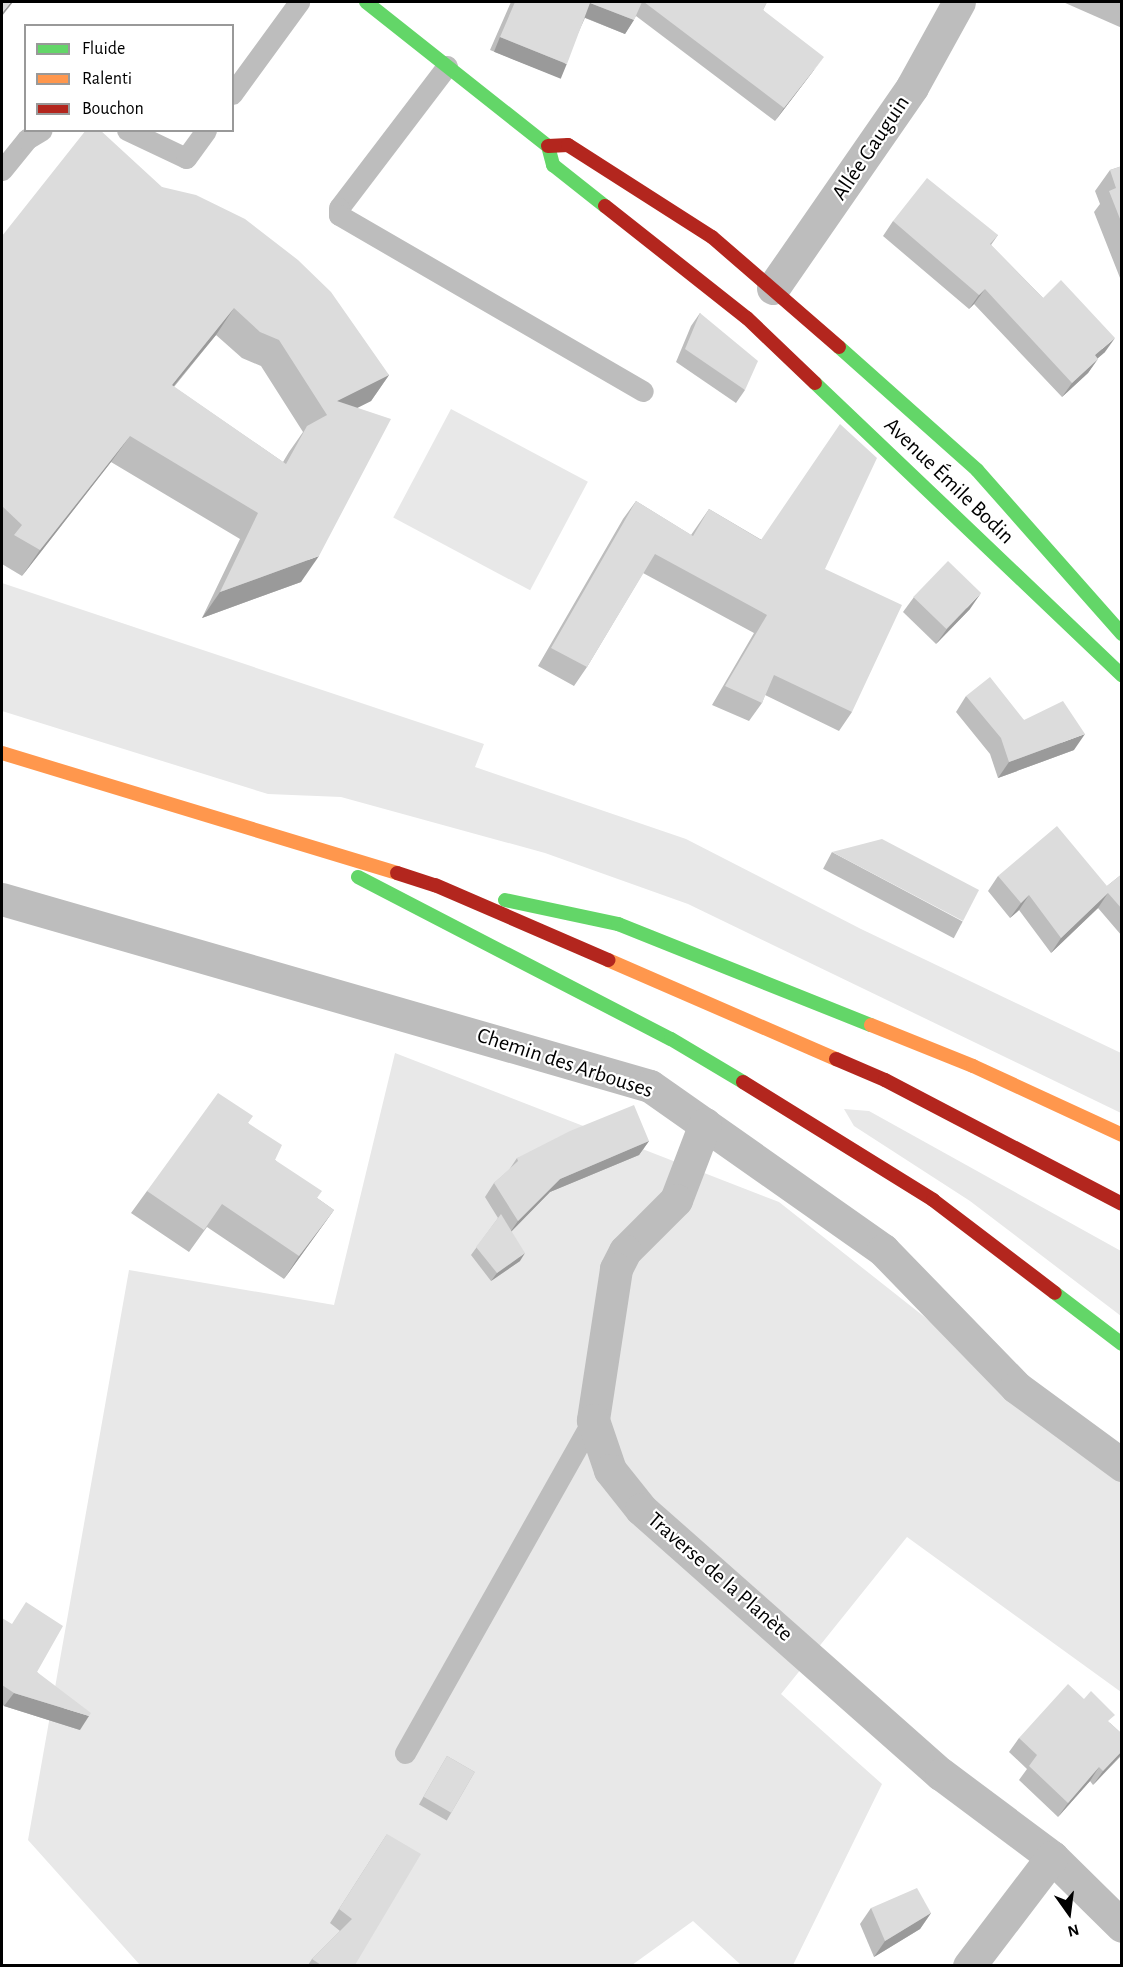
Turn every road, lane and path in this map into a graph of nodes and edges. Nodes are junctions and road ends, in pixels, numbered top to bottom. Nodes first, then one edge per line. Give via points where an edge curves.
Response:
1 (298, 2) edge
2 (366, 2) edge
3 (959, 2) edge
4 (447, 66) junction
5 (234, 91) edge
6 (39, 132) edge
7 (131, 132) edge
8 (205, 132) edge
9 (548, 146) junction
10 (2, 170) edge
11 (773, 288) junction
12 (747, 318) junction
13 (643, 391) dead end
14 (1122, 634) edge
15 (1122, 675) edge
16 (2, 753) edge
17 (287, 840) junction
18 (435, 885) junction
19 (2, 899) edge
20 (705, 1124) junction
21 (1122, 1135) edge
22 (1122, 1204) edge
23 (1122, 1344) edge
24 (593, 1420) junction
25 (1122, 1465) edge
26 (405, 1753) dead end
27 (1052, 1857) junction
28 (1122, 1926) edge
29 (969, 1965) edge

1 - 5 lane
2 - 4 main road, Avenue Émile Bodin
3 - 11 street, Allée Gauguin via 912,87
4 - 9 main road, Avenue Émile Bodin
4 - 13 lane via 339,208 339,215
6 - 10 lane via 27,139
7 - 8 lane via 186,158
9 - 11 main road, Avenue Émile Bodin via 568,145 712,237
9 - 12 main road, Avenue Émile Bodin via 553,165
11 - 12 main road
11 - 14 main road, Avenue Émile Bodin via 977,470
12 - 15 main road, Avenue Émile Bodin
16 - 17 main road
17 - 18 main road
17 - 23 main road via 671,1039 848,1144 933,1200
18 - 21 main road via 618,924 973,1066
18 - 22 main road via 885,1080
19 - 20 street, Chemin des Arbouses via 650,1086
20 - 24 street, Traverse de la Planète via 676,1200 625,1251 616,1269
20 - 25 street, Chemin des Arbouses via 883,1250 1016,1387
24 - 26 lane
24 - 27 street, Traverse de la Planète via 610,1470 641,1509 941,1774
27 - 28 street, Traverse de la Planète
27 - 29 street

